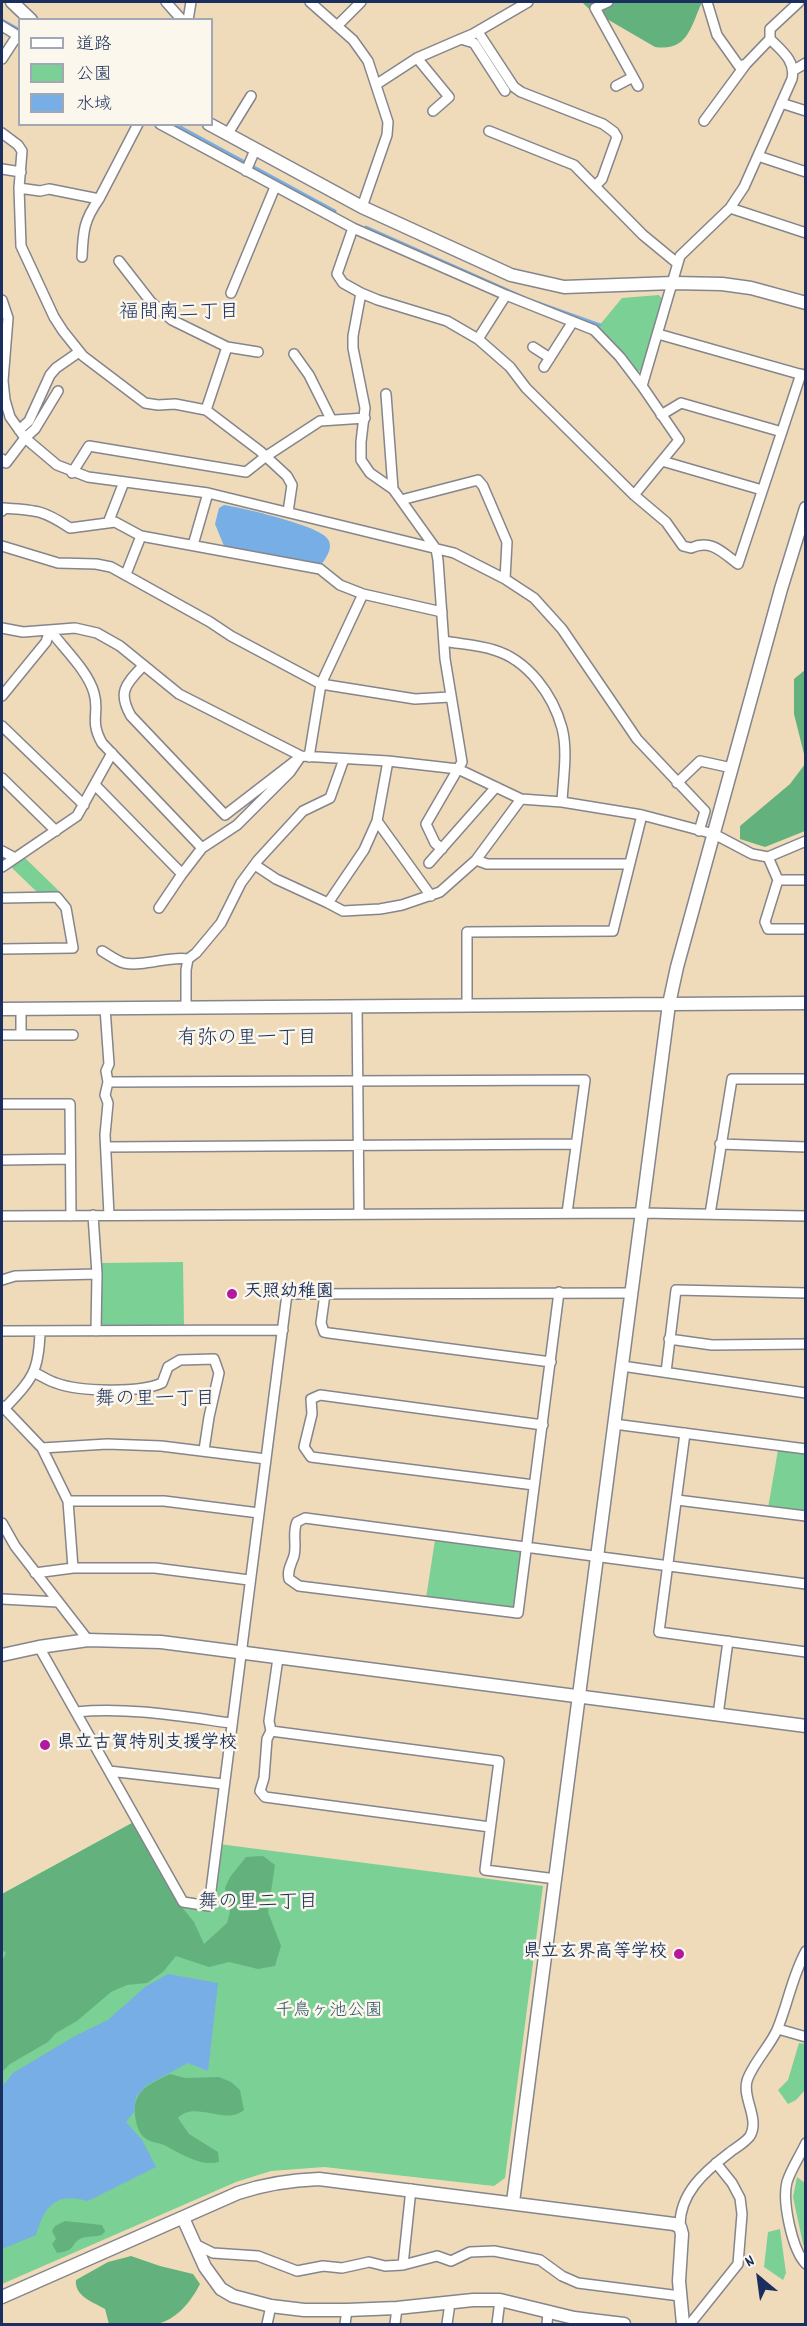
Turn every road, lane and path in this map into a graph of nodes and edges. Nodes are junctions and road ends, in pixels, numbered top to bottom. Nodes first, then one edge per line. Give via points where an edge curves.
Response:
1 (12, 2) edge
2 (166, 2) edge
3 (191, 2) edge
4 (310, 2) edge
5 (361, 2) edge
6 (528, 2) edge
7 (605, 2) edge
8 (707, 2) edge
9 (799, 2) edge
10 (29, 18) edge
11 (180, 18) edge
12 (188, 18) edge
13 (2, 26) edge
14 (337, 26) junction
15 (477, 32) junction
16 (18, 37) edge
17 (461, 39) junction
18 (770, 39) junction
19 (417, 58) junction
20 (2, 59) edge
21 (806, 63) edge
22 (746, 64) junction
23 (794, 70) junction
24 (377, 84) junction
25 (616, 86) dead end
26 (505, 91) dead end
27 (251, 96) dead end
28 (781, 103) junction
29 (433, 111) dead end
30 (806, 111) edge
31 (704, 121) dead end
32 (137, 126) edge
33 (164, 126) edge
34 (212, 126) edge
35 (489, 131) dead end
36 (2, 133) edge
37 (227, 135) junction
38 (254, 154) junction
39 (758, 156) junction
40 (2, 170) edge
41 (246, 171) junction
42 (21, 172) junction
43 (806, 172) edge
44 (596, 185) junction
45 (275, 187) junction
46 (19, 188) junction
47 (99, 199) junction
48 (362, 207) junction
49 (730, 208) junction
50 (353, 228) junction
51 (806, 233) edge
52 (82, 257) dead end
53 (119, 261) dead end
54 (677, 263) junction
55 (673, 283) junction
56 (231, 293) dead end
57 (361, 293) junction
58 (506, 296) junction
59 (2, 300) edge
60 (806, 303) edge
61 (572, 323) junction
62 (658, 333) junction
63 (478, 339) junction
64 (227, 346) junction
65 (533, 347) dead end
66 (79, 352) junction
67 (258, 352) dead end
68 (294, 354) dead end
69 (803, 375) edge
70 (642, 386) junction
71 (58, 391) dead end
72 (386, 394) dead end
73 (3, 401) edge
74 (206, 410) junction
75 (661, 415) junction
76 (365, 417) junction
77 (331, 419) junction
78 (782, 432) junction
79 (22, 434) junction
80 (265, 457) junction
81 (2, 459) edge
82 (662, 461) junction
83 (72, 473) junction
84 (124, 482) junction
85 (393, 489) junction
86 (762, 490) junction
87 (208, 493) junction
88 (634, 495) junction
89 (401, 500) junction
90 (806, 508) edge
91 (2, 511) edge
92 (288, 512) junction
93 (108, 523) junction
94 (141, 536) junction
95 (193, 544) junction
96 (2, 546) edge
97 (435, 549) junction
98 (126, 574) junction
99 (505, 579) junction
100 (363, 594) junction
101 (442, 612) junction
102 (2, 628) edge
103 (50, 630) junction
104 (444, 641) junction
105 (143, 666) junction
106 (2, 679) edge
107 (11, 684) junction
108 (321, 684) junction
109 (2, 696) edge
110 (450, 697) junction
111 (2, 726) edge
112 (112, 753) junction
113 (305, 757) junction
114 (344, 759) junction
115 (388, 761) junction
116 (732, 768) junction
117 (458, 769) junction
118 (2, 778) edge
119 (677, 783) junction
120 (95, 785) junction
121 (496, 787) junction
122 (521, 799) junction
123 (562, 802) junction
124 (84, 805) junction
125 (642, 815) junction
126 (376, 821) junction
127 (56, 831) junction
128 (699, 831) junction
129 (714, 834) junction
130 (806, 841) edge
131 (202, 848) junction
132 (442, 849) junction
133 (2, 851) edge
134 (768, 857) junction
135 (15, 858) junction
136 (476, 860) junction
137 (429, 863) dead end
138 (629, 864) junction
139 (255, 866) junction
140 (2, 867) edge
141 (182, 874) junction
142 (778, 880) junction
143 (806, 880) edge
144 (432, 897) junction
145 (2, 898) edge
146 (328, 903) junction
147 (159, 908) dead end
148 (806, 929) edge
149 (2, 949) edge
150 (102, 951) dead end
151 (188, 959) junction
152 (806, 1003) edge
153 (669, 1004) junction
154 (357, 1006) junction
155 (467, 1006) junction
156 (186, 1007) junction
157 (21, 1008) junction
158 (105, 1008) junction
159 (2, 1009) edge
160 (2, 1035) edge
161 (21, 1035) junction
162 (73, 1035) dead end
163 (806, 1079) edge
164 (358, 1080) junction
165 (108, 1082) junction
166 (2, 1104) edge
167 (576, 1144) junction
168 (720, 1144) junction
169 (358, 1145) junction
170 (106, 1147) junction
171 (806, 1147) edge
172 (2, 1160) edge
173 (70, 1160) junction
174 (567, 1213) junction
175 (642, 1213) junction
176 (359, 1214) junction
177 (93, 1215) junction
178 (109, 1215) junction
179 (710, 1215) junction
180 (2, 1216) edge
181 (71, 1216) junction
182 (806, 1216) edge
183 (97, 1274) junction
184 (2, 1281) edge
185 (559, 1292) junction
186 (326, 1293) junction
187 (631, 1293) junction
188 (806, 1293) edge
189 (283, 1330) junction
190 (2, 1331) edge
191 (40, 1331) junction
192 (96, 1331) junction
193 (669, 1339) junction
194 (806, 1344) edge
195 (551, 1362) junction
196 (622, 1366) junction
197 (666, 1372) junction
198 (35, 1373) junction
199 (806, 1393) edge
200 (3, 1408) edge
201 (614, 1424) junction
202 (543, 1425) junction
203 (685, 1434) junction
204 (42, 1448) junction
205 (806, 1449) edge
206 (204, 1450) junction
207 (266, 1459) junction
208 (534, 1485) junction
209 (677, 1500) junction
210 (68, 1501) junction
211 (259, 1513) junction
212 (806, 1516) edge
213 (2, 1522) edge
214 (527, 1548) junction
215 (597, 1557) junction
216 (668, 1566) junction
217 (73, 1568) junction
218 (35, 1573) junction
219 (249, 1580) junction
220 (806, 1584) edge
221 (2, 1599) edge
222 (58, 1602) junction
223 (88, 1640) junction
224 (728, 1641) junction
225 (39, 1647) junction
226 (240, 1652) junction
227 (806, 1652) edge
228 (2, 1655) edge
229 (278, 1658) junction
230 (579, 1697) junction
231 (76, 1712) junction
232 (718, 1715) junction
233 (231, 1723) junction
234 (806, 1726) edge
235 (271, 1731) junction
236 (109, 1772) junction
237 (223, 1784) junction
238 (490, 1827) junction
239 (556, 1879) junction
240 (806, 1952) edge
241 (778, 2029) junction
242 (806, 2037) edge
243 (806, 2143) edge
244 (716, 2163) junction
245 (411, 2189) junction
246 (513, 2202) junction
247 (183, 2218) junction
248 (680, 2227) junction
249 (195, 2244) junction
250 (403, 2265) junction
251 (806, 2265) edge
252 (2, 2296) edge
253 (680, 2296) junction
254 (500, 2300) junction
255 (450, 2302) junction
256 (271, 2306) junction
257 (397, 2308) junction
258 (347, 2310) junction
259 (548, 2318) edge
260 (596, 2323) edge
261 (267, 2325) edge
262 (345, 2325) edge
263 (395, 2325) edge
264 (447, 2325) edge
265 (497, 2325) edge
266 (624, 2325) edge
267 (683, 2325) edge
268 (690, 2325) edge

1 - 10 street
2 - 11 street
3 - 12 street
4 - 14 street
5 - 14 street
6 - 15 street
7 - 25 street via 595,8 635,81
8 - 22 street via 717,35 739,66
9 - 18 street via 770,29
13 - 16 street
14 - 24 street via 368,61
15 - 17 street
15 - 44 street via 514,87 614,132 617,137 602,179
16 - 20 street
17 - 19 street
17 - 26 street via 474,43
18 - 22 street
18 - 23 street
19 - 24 street
19 - 29 street via 449,97
21 - 23 street
22 - 31 street
23 - 28 street
24 - 48 street via 388,122 387,135
27 - 37 street
28 - 30 street
28 - 39 street
32 - 47 street
33 - 41 street
34 - 37 street
35 - 44 street via 574,165
36 - 42 street via 22,151
37 - 38 street
38 - 41 street
38 - 48 street
39 - 43 street
39 - 49 street
40 - 42 street
41 - 45 street
42 - 46 street
44 - 54 street via 643,235
45 - 50 street
45 - 56 street
46 - 47 street via 49,189
46 - 66 street via 19,233 24,257 54,317
47 - 52 street via 83,229
48 - 55 street via 523,278 582,288
49 - 51 street
49 - 54 street via 687,248
50 - 57 street via 337,274 343,283
50 - 58 street
53 - 64 street via 143,294 172,320
54 - 55 street
55 - 60 street via 751,288
55 - 62 street
57 - 63 street via 447,321
57 - 76 street via 353,348 362,382
58 - 61 street
58 - 63 street
59 - 73 street via 8,318
61 - 65 street via 547,363
61 - 70 street via 594,330
62 - 69 street
62 - 70 street
63 - 88 street
64 - 67 street
64 - 74 street
66 - 74 street via 145,403
66 - 79 street via 50,375
68 - 77 street
69 - 78 street
70 - 75 street
71 - 79 street via 35,429
72 - 85 street
73 - 79 street
74 - 80 street
75 - 78 street via 681,403
75 - 82 street via 679,440
76 - 77 street
76 - 85 street via 361,460 370,474
77 - 80 street via 320,421
78 - 86 street
79 - 81 street via 6,463
79 - 83 street
80 - 83 street via 246,472 89,446
80 - 92 street via 292,485
82 - 86 street
82 - 88 street
83 - 84 street
84 - 87 street
84 - 93 street
85 - 89 street
86 - 88 street via 738,564 715,546 683,546 666,522
87 - 92 street
87 - 95 street
89 - 97 street
89 - 99 street via 478,480 507,542
90 - 116 street
91 - 93 street via 4,508 48,513 70,528
92 - 97 street
93 - 94 street via 115,522
94 - 95 street
94 - 98 street
95 - 100 street via 320,569 340,585
96 - 98 street via 58,563 96,564
97 - 99 street via 454,553
97 - 101 street
98 - 108 street
99 - 119 street via 534,598 562,629 637,739
100 - 101 street
100 - 108 street
101 - 104 street
102 - 103 street via 23,632
103 - 105 street via 75,628 97,633
103 - 107 street via 46,642
103 - 112 street via 92,686 94,729
104 - 110 street
104 - 123 street via 495,650 525,668 545,690 562,728
105 - 113 street via 179,694
105 - 113 street via 127,683 124,704 225,815
106 - 107 street
107 - 109 street
108 - 110 street via 415,699
108 - 113 street
110 - 117 street via 462,762
111 - 124 street
112 - 120 street
112 - 131 street
113 - 114 street
113 - 131 street via 237,825
114 - 115 street
114 - 139 street via 330,798 303,811
115 - 117 street
115 - 126 street
116 - 119 street via 700,761
116 - 129 street
117 - 121 street
117 - 132 street via 426,824
118 - 127 street
119 - 128 street via 705,812
120 - 124 street
120 - 141 street
121 - 122 street
121 - 132 street
122 - 123 street
122 - 136 street
123 - 125 street
124 - 127 street via 77,816
125 - 128 street
125 - 138 street
126 - 144 street
126 - 146 street via 364,850
127 - 135 street
128 - 129 street
129 - 134 street via 752,854
129 - 153 street
130 - 134 street
131 - 141 street
132 - 137 street
133 - 135 street
134 - 142 street
135 - 140 street
136 - 138 street via 487,864
136 - 144 street
138 - 155 street via 613,931 467,932
139 - 146 street
139 - 151 street via 241,883 221,923
141 - 147 street
142 - 143 street
142 - 148 street via 765,922 768,929
144 - 146 street via 380,909 343,911
145 - 149 street via 57,897 66,908 73,948
150 - 151 street via 124,963
151 - 156 street
152 - 153 street
153 - 155 street
153 - 175 street
154 - 155 street
154 - 156 street
154 - 164 street
156 - 158 street
157 - 158 street
157 - 159 street
157 - 161 street
158 - 165 street
160 - 161 street
161 - 162 street
163 - 168 street via 732,1079
164 - 165 street
164 - 167 street via 585,1080
164 - 169 street
165 - 170 street
166 - 173 street via 70,1104
167 - 169 street
167 - 174 street
168 - 171 street
168 - 179 street
169 - 170 street
169 - 176 street
170 - 178 street
172 - 173 street
173 - 181 street
174 - 175 street
174 - 176 street
175 - 179 street
175 - 187 street
176 - 178 street
177 - 178 street
177 - 181 street
177 - 183 street
179 - 182 street
180 - 181 street
183 - 184 street via 15,1276
183 - 192 street
185 - 186 street
185 - 187 street
185 - 195 street
186 - 189 street via 287,1294
186 - 195 street via 321,1323 324,1332
187 - 196 street
188 - 193 street via 676,1290
189 - 192 street
189 - 207 street
190 - 191 street
191 - 192 street
191 - 198 street
193 - 194 street via 712,1345
193 - 197 street
195 - 202 street
196 - 197 street
196 - 201 street
197 - 199 street
198 - 200 street
198 - 206 street via 81,1389 143,1389 162,1383 168,1367 180,1360 214,1359 219,1373
200 - 204 street
201 - 203 street
201 - 215 street
202 - 208 street
202 - 208 street via 320,1395 311,1399 312,1414 304,1447 310,1457
203 - 205 street
203 - 209 street
204 - 206 street via 108,1444
204 - 210 street
206 - 207 street
207 - 211 street
208 - 214 street
209 - 212 street
209 - 216 street
210 - 211 street via 164,1501
210 - 217 street
211 - 219 street
213 - 218 street
214 - 214 street via 305,1518 294,1527 294,1556 288,1574 289,1580 299,1586 518,1613
214 - 215 street
215 - 216 street
215 - 230 street
216 - 220 street
216 - 224 street via 659,1632
217 - 218 street
217 - 219 street via 155,1568
218 - 222 street
219 - 226 street
221 - 222 street
222 - 223 street
223 - 225 street
223 - 226 street via 161,1642
224 - 227 street
224 - 232 street
225 - 228 street
225 - 231 street
226 - 229 street
226 - 233 street
229 - 230 street
229 - 235 street
230 - 232 street
230 - 239 street
231 - 233 street via 149,1712
231 - 236 street
232 - 234 street
233 - 237 street
235 - 238 street via 260,1791 268,1798
235 - 238 street via 499,1761
236 - 237 street
236 - 237 street via 183,1902 209,1906
238 - 239 street via 485,1870
239 - 246 street
240 - 241 street
241 - 242 street
241 - 244 street via 747,2082 752,2121 749,2137
243 - 251 street via 785,2193 795,2247
244 - 248 street via 684,2200
244 - 268 street via 740,2198 738,2264
245 - 246 street
245 - 247 street via 331,2180 288,2181 238,2193
245 - 250 street
246 - 248 street
247 - 249 street
247 - 252 street
248 - 253 street
249 - 250 street via 213,2253 258,2256 297,2271 369,2262
249 - 256 street via 205,2267 222,2289 233,2296
250 - 253 street via 437,2256 451,2261 470,2252 494,2251 540,2260 579,2283
253 - 267 street
254 - 255 street
254 - 259 street
254 - 265 street
255 - 257 street
255 - 264 street
256 - 258 street
256 - 261 street
257 - 258 street
257 - 263 street
258 - 262 street
259 - 260 street
260 - 266 street

